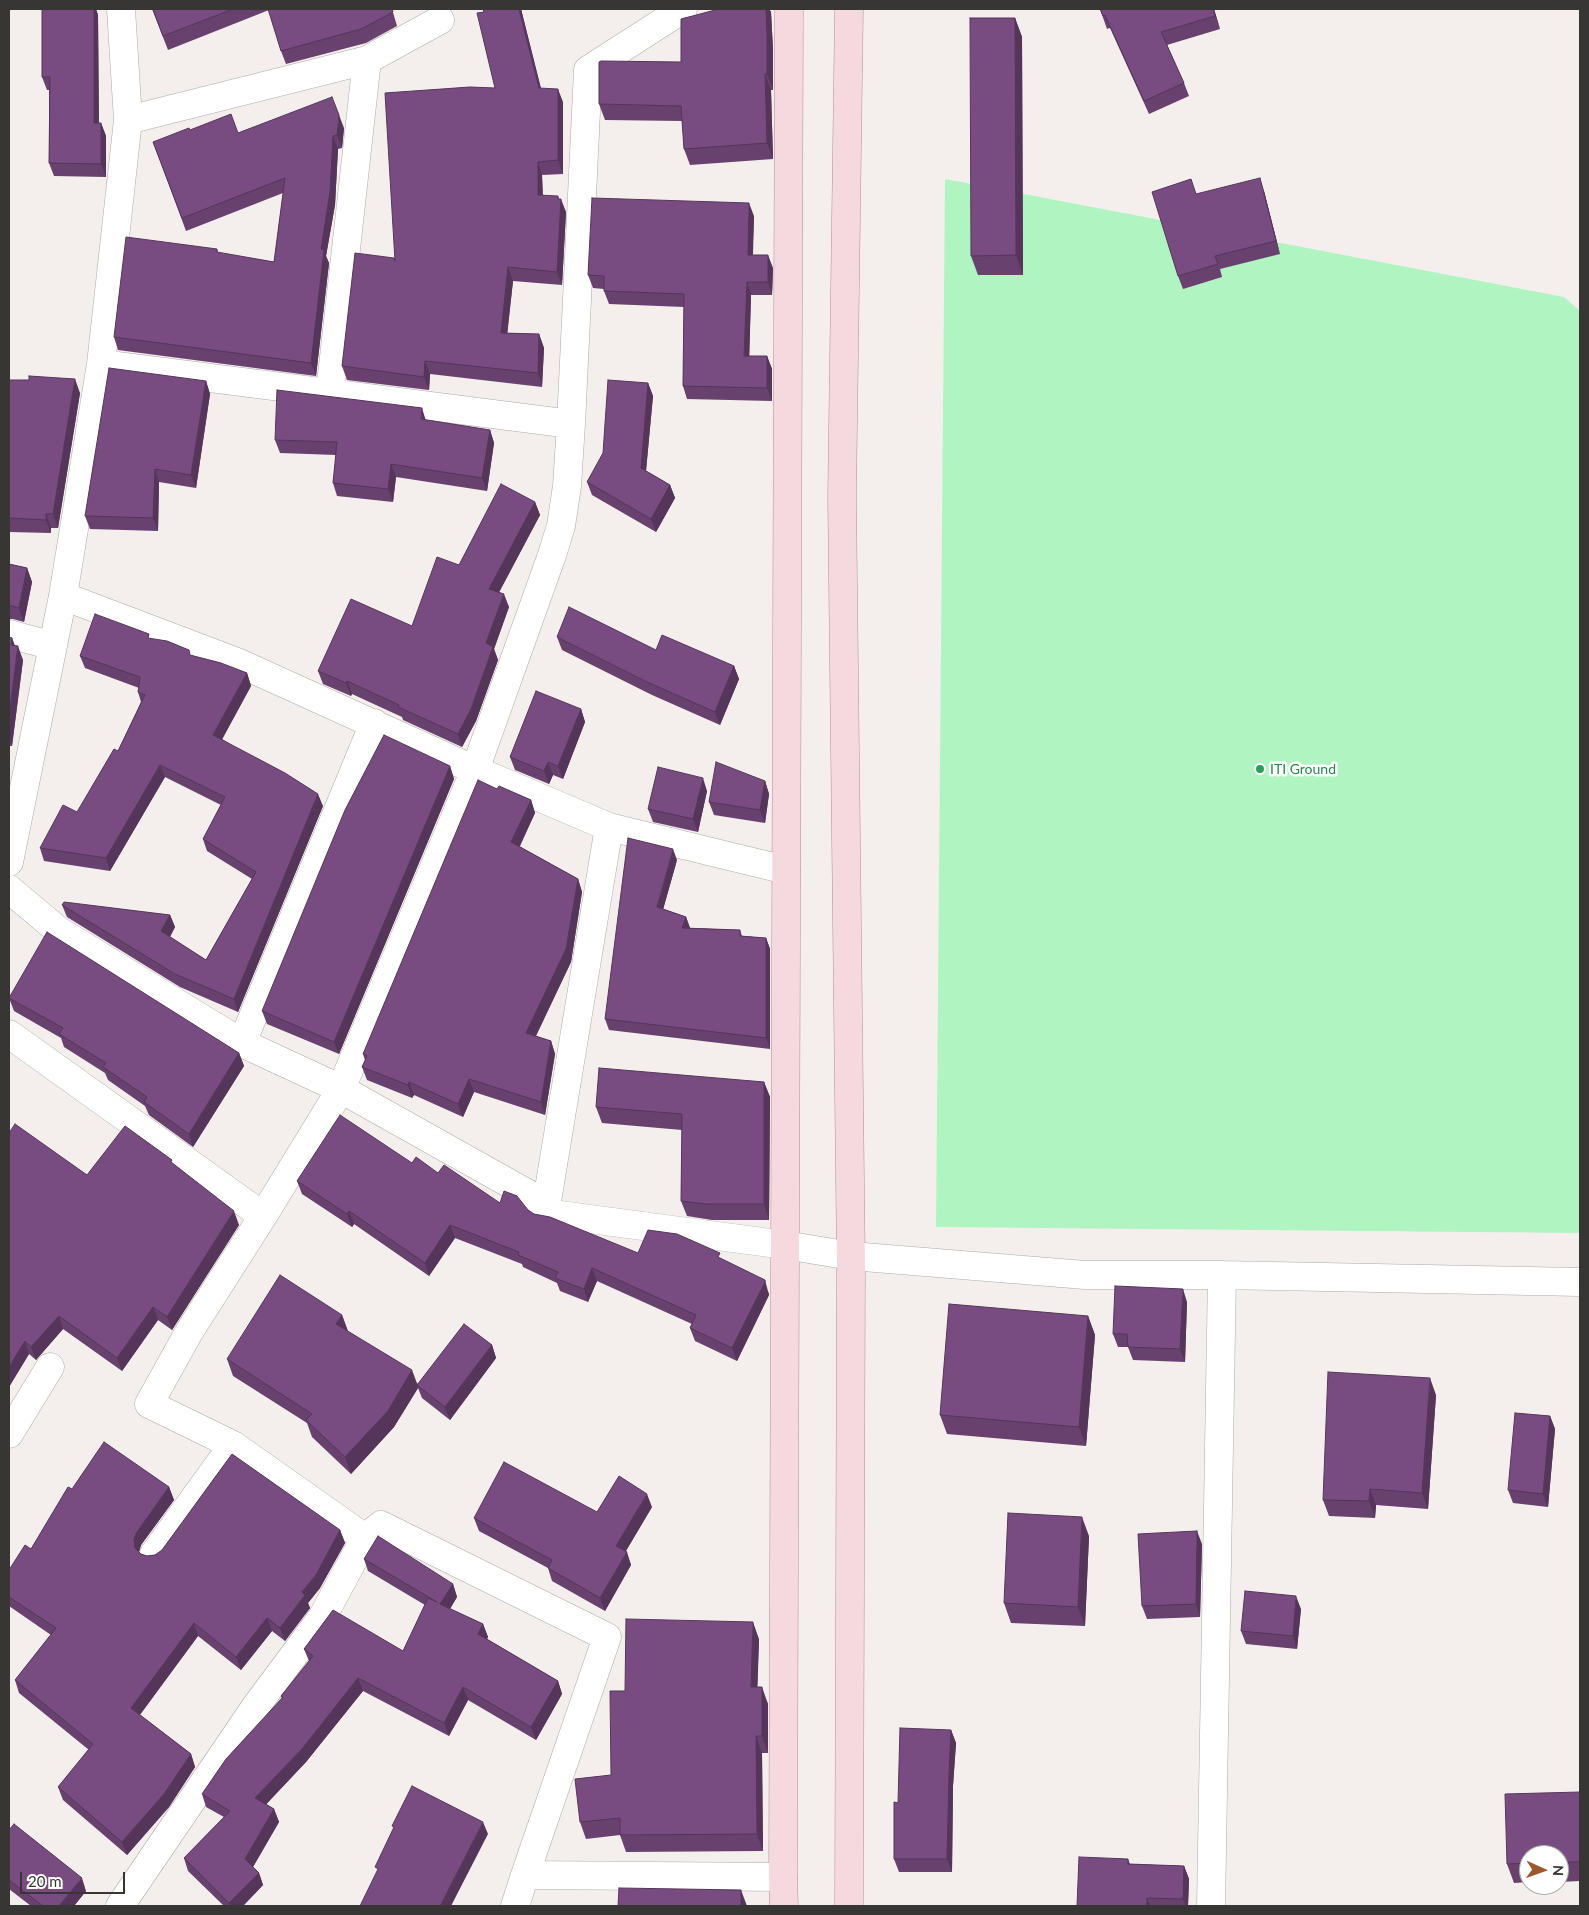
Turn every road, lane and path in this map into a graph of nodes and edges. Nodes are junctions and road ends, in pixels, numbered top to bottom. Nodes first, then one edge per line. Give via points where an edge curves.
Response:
1 (121, 9) edge
2 (683, 9) edge
3 (789, 9) edge
4 (849, 9) edge
5 (440, 20) dead end
6 (366, 60) junction
7 (128, 120) junction
8 (101, 364) junction
9 (330, 393) junction
10 (571, 424) junction
11 (64, 596) junction
12 (9, 634) edge
13 (53, 646) junction
14 (374, 723) junction
15 (476, 770) junction
16 (609, 826) junction
17 (9, 862) edge
18 (786, 870) junction
19 (9, 889) edge
20 (9, 1034) edge
21 (242, 1043) junction
22 (340, 1089) junction
23 (545, 1213) junction
24 (263, 1216) junction
25 (785, 1245) junction
26 (851, 1256) junction
27 (1222, 1275) junction
28 (1580, 1282) edge
29 (50, 1367) dead end
30 (9, 1434) edge
31 (233, 1445) junction
32 (365, 1538) junction
33 (154, 1554) edge
34 (525, 1875) junction
35 (783, 1877) junction
36 (120, 1906) edge
37 (515, 1906) edge
38 (784, 1906) edge
39 (849, 1906) edge
40 (1211, 1906) edge

1 - 7 street
2 - 10 street via 588,70
3 - 18 main road
4 - 26 main road via 842,496
5 - 6 street
6 - 7 street
6 - 9 street
7 - 8 street
8 - 9 street
8 - 11 street
9 - 10 street
10 - 15 street via 561,526
11 - 13 street
11 - 14 street via 237,662
12 - 13 street
13 - 17 street
14 - 15 street
14 - 21 street
15 - 16 street
15 - 22 street
16 - 18 street
16 - 23 street
18 - 25 main road
19 - 21 street via 59,931
20 - 24 street
21 - 22 street
22 - 23 street via 530,1195
22 - 24 street
23 - 25 street
24 - 31 street via 189,1332 149,1404
25 - 26 street
25 - 35 main road
26 - 27 street via 1085,1275
26 - 39 main road
27 - 28 street
27 - 40 street
29 - 30 street
31 - 32 street
31 - 33 street
32 - 34 street via 380,1525 607,1637
32 - 36 street via 323,1616 256,1706
34 - 35 street
34 - 37 street
35 - 38 main road

